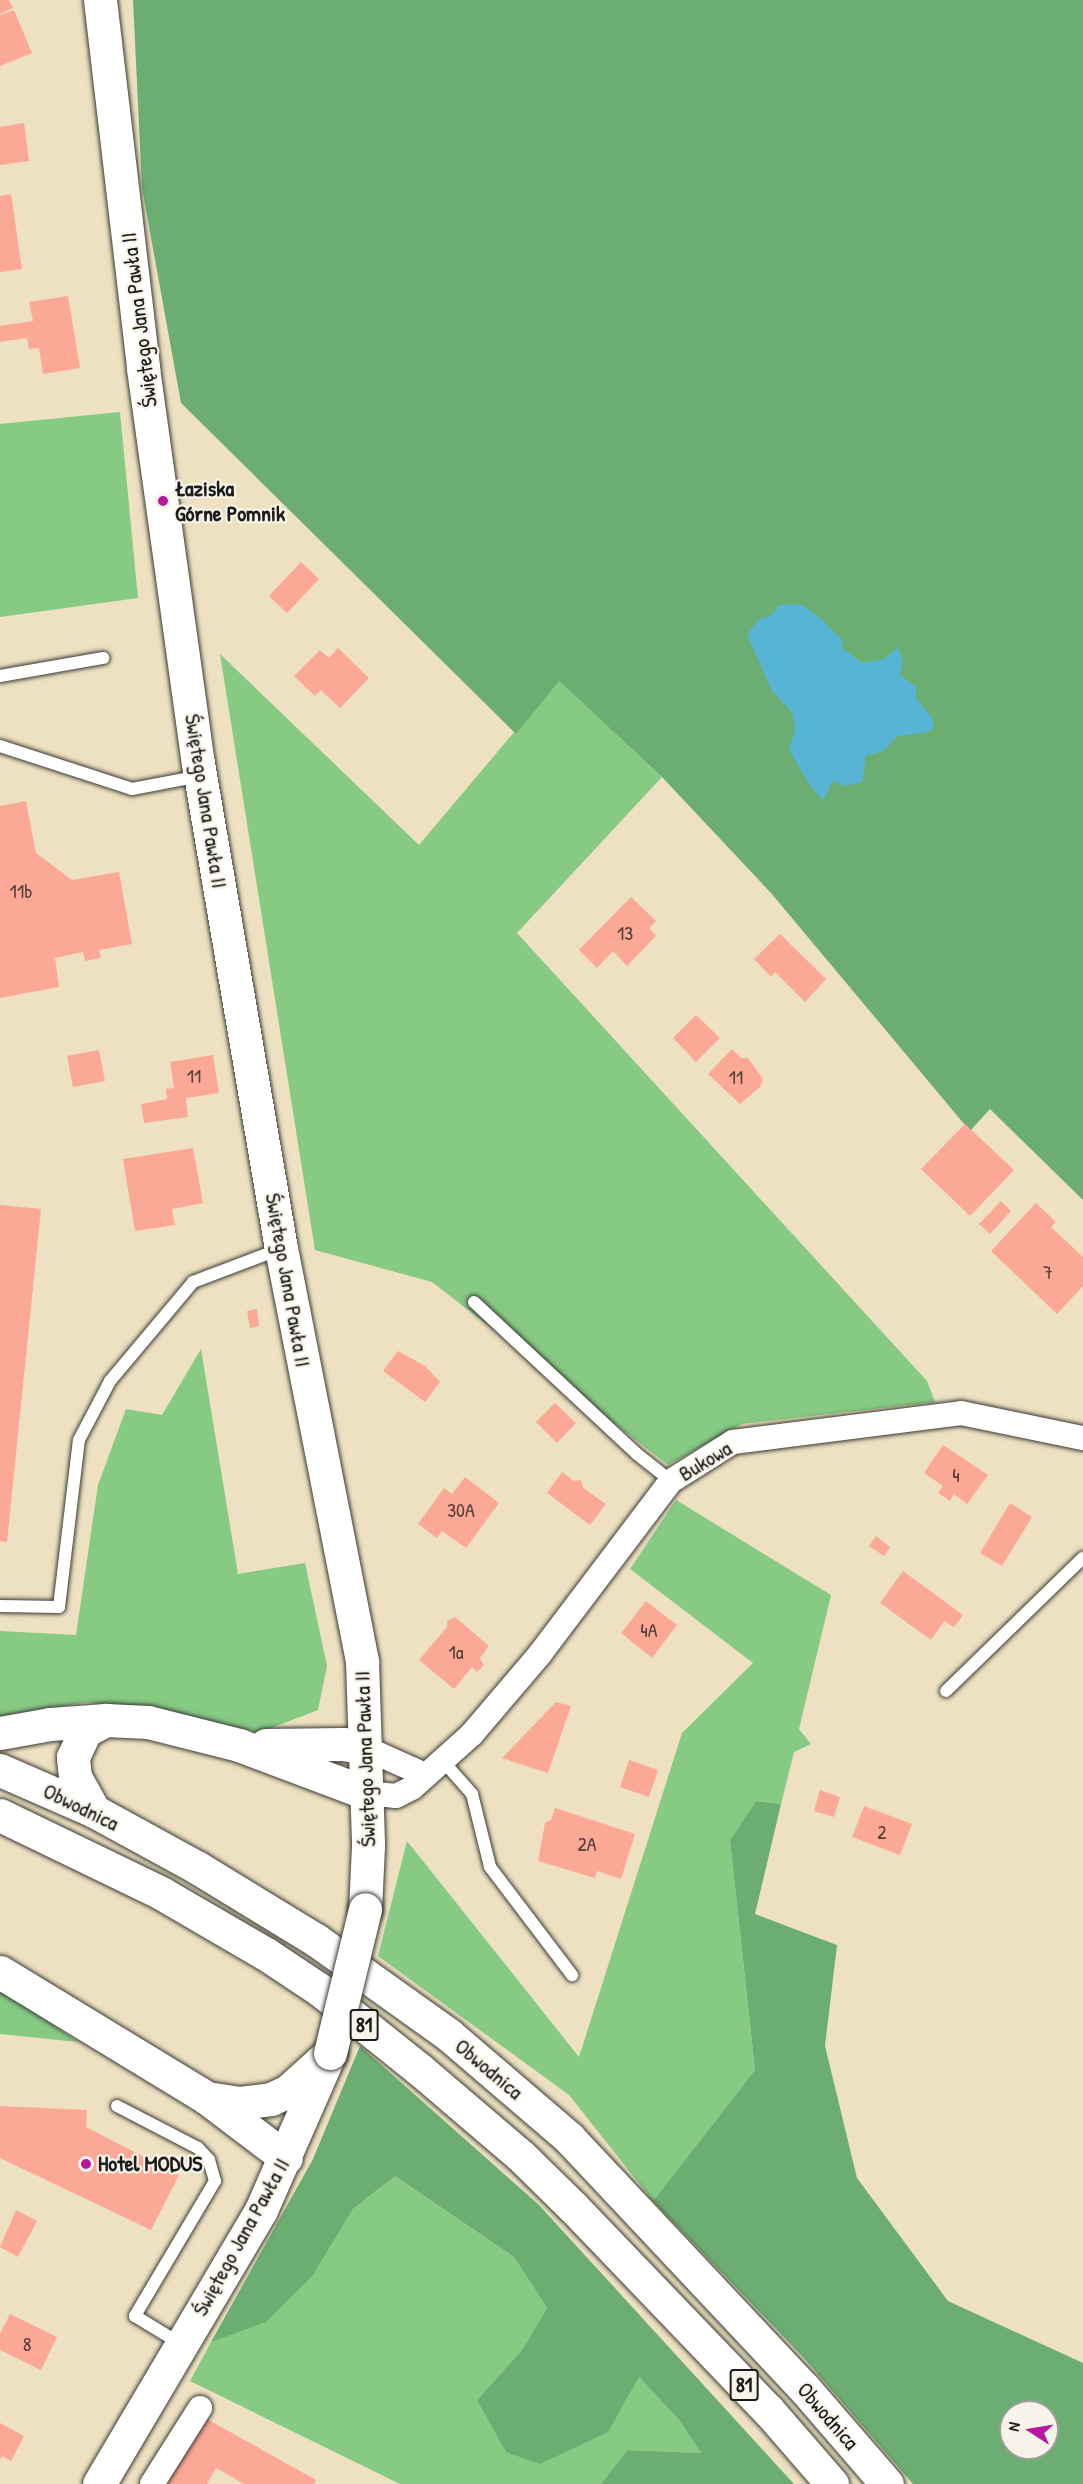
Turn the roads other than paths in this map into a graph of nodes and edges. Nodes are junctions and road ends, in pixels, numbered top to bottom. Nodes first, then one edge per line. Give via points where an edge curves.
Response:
1 (99, 6) edge
2 (103, 658) dead end
3 (0, 676) edge
4 (0, 746) edge
5 (201, 776) junction
6 (281, 1248) junction
7 (474, 1302) dead end
8 (1083, 1438) edge
9 (671, 1481) junction
10 (1083, 1558) edge
11 (0, 1606) edge
12 (946, 1690) dead end
13 (106, 1720) junction
14 (0, 1733) edge
15 (238, 1745) junction
16 (365, 1748) junction
17 (433, 1768) junction
18 (0, 1770) edge
19 (367, 1793) junction
20 (94, 1811) junction
21 (10, 1824) edge
22 (0, 1972) edge
23 (572, 1975) dead end
24 (330, 2053) junction
25 (207, 2098) junction
26 (117, 2106) dead end
27 (286, 2158) junction
28 (182, 2345) junction
29 (200, 2408) dead end
30 (99, 2484) edge
31 (152, 2484) edge
32 (832, 2484) edge
33 (887, 2484) edge

1 - 5 main road, Świętego Jana Pawła II via 143,368
2 - 3 lane
4 - 5 lane via 132,789
5 - 6 main road, Świętego Jana Pawła II
6 - 11 lane via 193,1282 110,1381 80,1440 60,1607
6 - 16 main road, Świętego Jana Pawła II via 362,1661
7 - 9 lane
8 - 9 street, Bukowa via 961,1413 733,1442
9 - 17 street, Bukowa via 540,1654 472,1734
10 - 12 lane
13 - 14 main road
13 - 15 main road via 148,1722
13 - 20 main road via 85,1731 73,1757 75,1777
15 - 16 main road via 343,1744
15 - 19 main road
16 - 17 street
16 - 19 main road, Świętego Jana Pawła II
17 - 19 street, Bukowa via 412,1788 396,1796
17 - 23 lane via 472,1794 490,1867
18 - 20 main road, Obwodnica / 81
19 - 24 main road, Świętego Jana Pawła II, bridge via 365,1910
20 - 33 main road, Obwodnica / 81 via 316,1940 449,2035 506,2083 569,2138 804,2388
21 - 32 main road, Obwodnica / 81 via 162,1893 320,1990 521,2156 761,2402
22 - 25 main road
24 - 25 main road via 288,2091 271,2099 240,2103
24 - 27 main road, Świętego Jana Pawła II
25 - 27 main road
26 - 28 lane via 198,2148 209,2160 215,2181 135,2316
27 - 28 main road, Świętego Jana Pawła II
28 - 30 main road, Świętego Jana Pawła II
29 - 31 street

